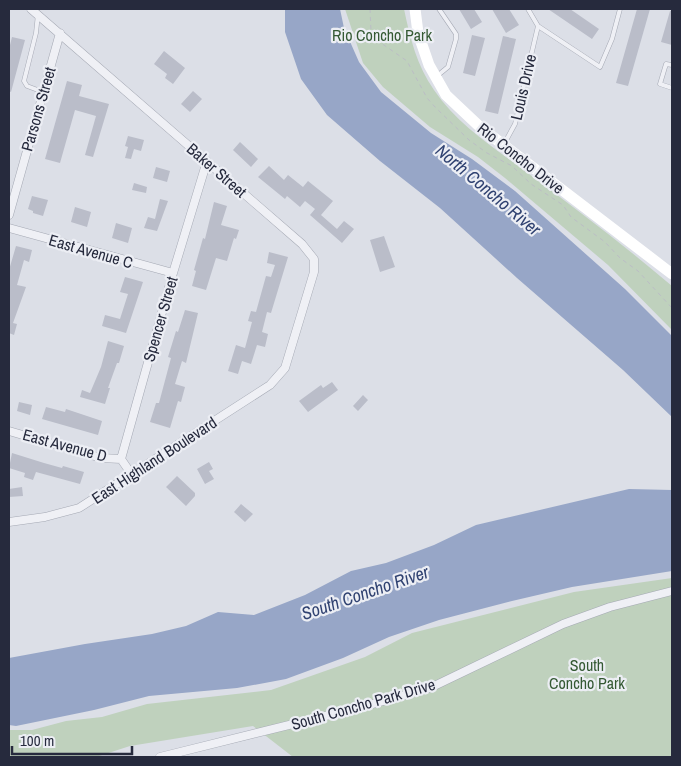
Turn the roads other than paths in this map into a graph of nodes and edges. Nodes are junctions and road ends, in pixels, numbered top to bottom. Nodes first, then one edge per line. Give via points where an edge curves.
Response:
1 (415, 9) edge
2 (440, 9) edge
3 (528, 9) edge
4 (620, 9) edge
5 (35, 12) edge
6 (538, 26) junction
7 (60, 33) junction
8 (672, 65) edge
9 (436, 77) junction
10 (672, 88) edge
11 (43, 92) junction
12 (503, 145) junction
13 (207, 161) junction
14 (9, 215) edge
15 (9, 228) edge
16 (173, 273) junction
17 (672, 274) edge
18 (285, 368) joint
19 (9, 430) edge
20 (121, 459) junction
21 (132, 475) junction
22 (9, 522) edge
23 (672, 591) edge
24 (160, 757) edge

1 - 9 street, Rio Concho Drive via 418,33
2 - 9 lane via 456,39 448,67
3 - 6 lane, Louis Drive
4 - 6 lane, Louis Drive via 600,66
5 - 7 street, Baker Street
5 - 11 lane via 36,33 24,81 27,86
6 - 12 lane, Louis Drive via 515,124
7 - 11 street, Parsons Street
7 - 13 street, Baker Street
8 - 10 lane via 666,64 660,84
9 - 12 street, Rio Concho Drive via 446,95
11 - 14 street, Parsons Street
12 - 17 street, Rio Concho Drive
13 - 16 street, Spencer Street
13 - 18 street, Baker Street via 302,244 314,259 314,272
15 - 16 street, East Avenue C
16 - 20 street, Spencer Street
18 - 21 street, East Highland Boulevard via 270,385
19 - 20 street, East Avenue D via 101,458
20 - 21 street
21 - 22 street, East Highland Boulevard via 79,508
23 - 24 street, South Concho Park Drive via 610,606 563,624 430,688 362,708

